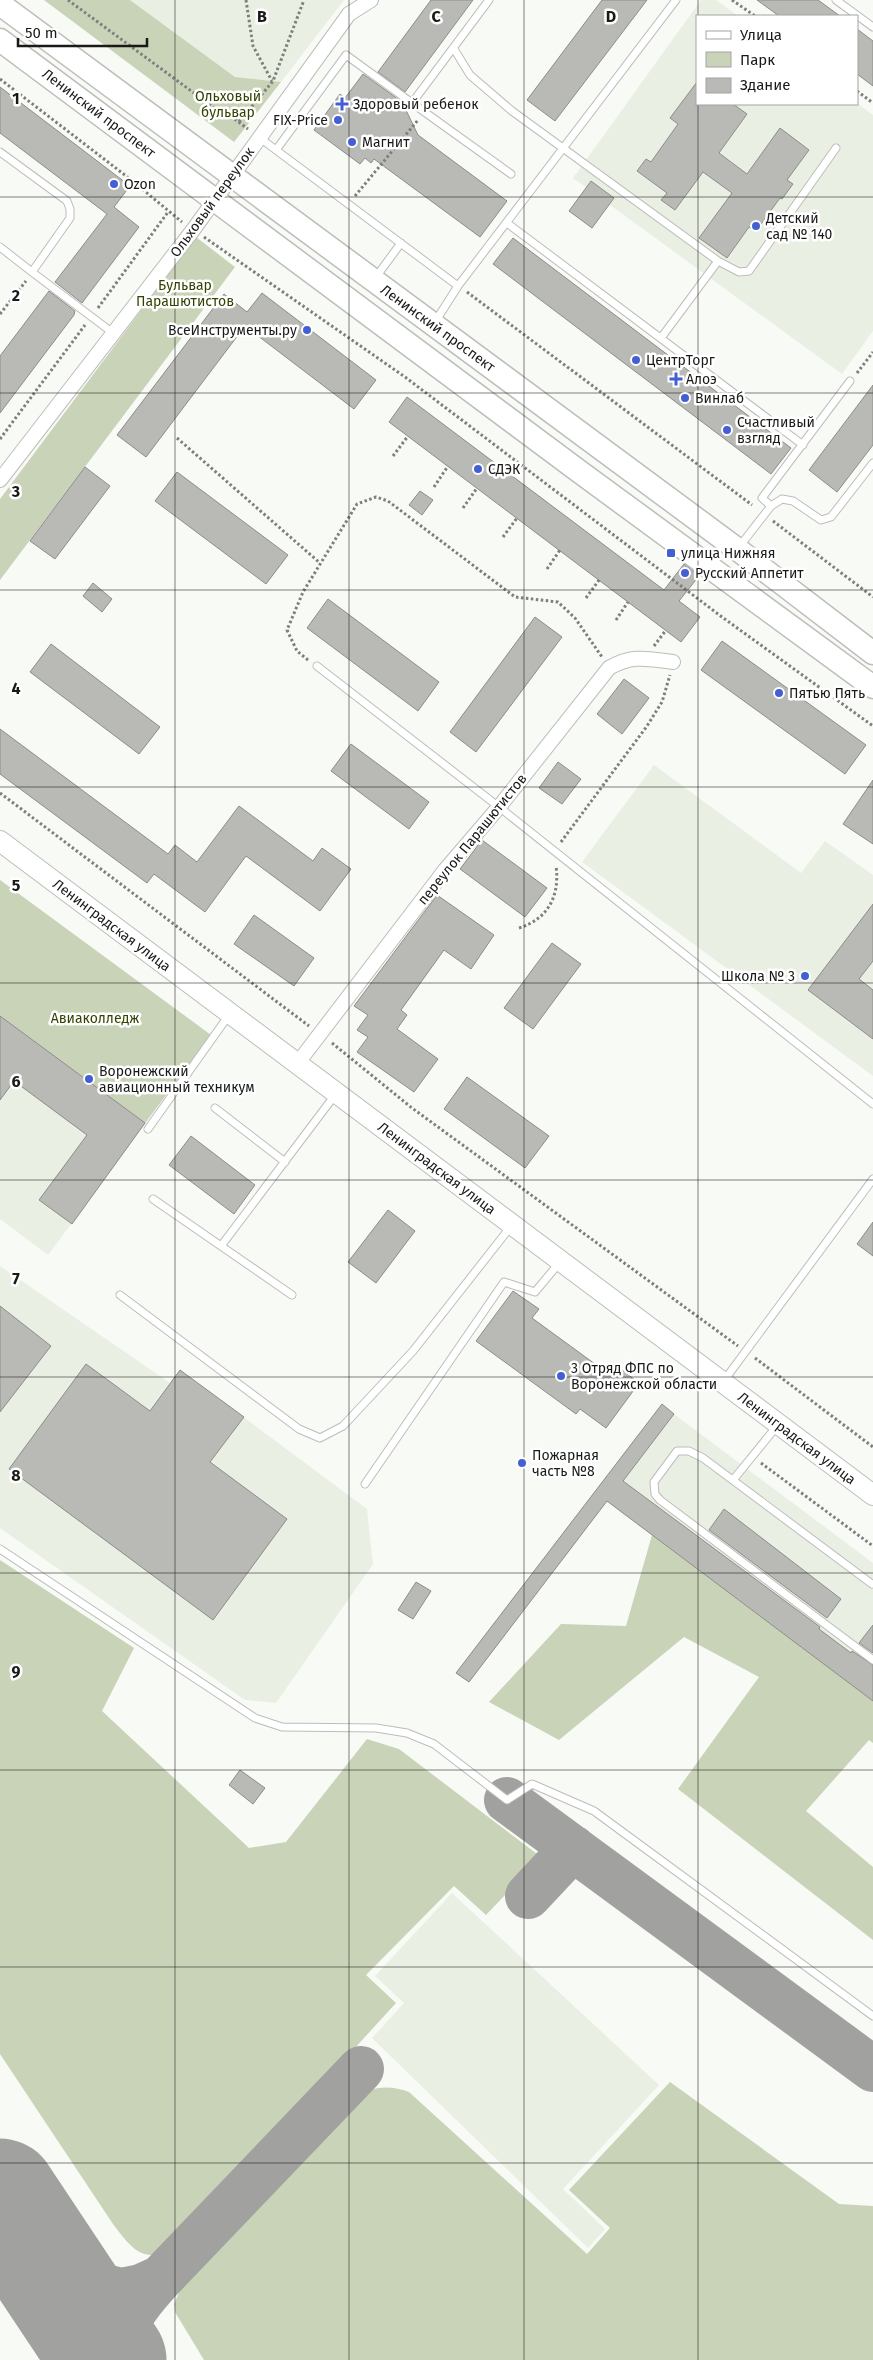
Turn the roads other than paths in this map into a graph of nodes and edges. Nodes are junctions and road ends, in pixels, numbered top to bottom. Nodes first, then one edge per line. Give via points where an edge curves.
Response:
1 (371, 0) edge
2 (489, 0) edge
3 (676, 0) edge
4 (836, 0) edge
5 (0, 4) edge
6 (857, 15) edge
7 (858, 16) edge
8 (873, 27) edge
9 (2, 45) edge
10 (454, 49) junction
11 (412, 103) junction
12 (260, 138) junction
13 (564, 147) junction
14 (836, 148) dead end
15 (276, 150) junction
16 (0, 152) edge
17 (511, 174) dead end
18 (231, 175) junction
19 (216, 199) junction
20 (507, 223) junction
21 (401, 243) junction
22 (0, 248) edge
23 (718, 261) junction
24 (32, 272) junction
25 (373, 280) junction
26 (458, 286) junction
27 (433, 324) junction
28 (113, 333) junction
29 (661, 338) junction
30 (850, 381) road end
31 (803, 445) junction
32 (873, 462) edge
33 (0, 480) edge
34 (771, 506) junction
35 (737, 549) junction
36 (873, 653) edge
37 (673, 662) road end
38 (317, 666) road end
39 (873, 687) edge
40 (499, 807) junction
41 (0, 841) edge
42 (230, 1014) junction
43 (297, 1064) junction
44 (337, 1093) junction
45 (873, 1104) edge
46 (215, 1108) dead end
47 (148, 1129) dead end
48 (285, 1162) junction
49 (873, 1179) edge
50 (153, 1198) dead end
51 (512, 1225) junction
52 (221, 1246) junction
53 (561, 1261) junction
54 (120, 1295) dead end
55 (292, 1296) dead end
56 (722, 1382) junction
57 (778, 1424) junction
58 (733, 1480) junction
59 (365, 1484) dead end
60 (873, 1495) edge
61 (0, 1549) edge
62 (872, 1584) dead end
63 (873, 1660) edge
64 (873, 2016) edge

1 - 12 street, Ольховый переулок via 349,14
2 - 10 lane
3 - 13 lane
4 - 6 lane
5 - 18 main road, Ленинский проспект
7 - 8 lane
9 - 19 main road, Ленинский проспект
10 - 11 lane
10 - 13 lane via 470,75 512,111
11 - 15 lane via 346,55
11 - 17 lane
12 - 15 lane
12 - 18 street, Ольховый переулок
13 - 20 lane
13 - 23 lane
14 - 23 lane via 749,270 739,272
15 - 21 lane
16 - 24 lane via 67,201 70,209 70,218
18 - 19 street, Ольховый переулок
18 - 25 main road, Ленинский проспект
19 - 28 street, Ольховый переулок
19 - 39 main road, Ленинский проспект
20 - 26 lane
20 - 29 lane
21 - 25 lane
21 - 26 lane
22 - 24 lane
23 - 29 lane
24 - 28 lane
25 - 27 main road, Ленинский проспект
26 - 27 lane
27 - 35 main road, Ленинский проспект
28 - 33 street, Ольховый переулок
29 - 31 lane
30 - 31 lane
31 - 34 lane via 762,498
32 - 34 lane via 831,517 821,520 793,501 782,499
34 - 35 lane
35 - 36 main road, Ленинский проспект
37 - 40 street, переулок Парашютистов via 642,658 623,660 609,668
38 - 40 lane
40 - 43 street, переулок Парашютистов via 445,870
40 - 45 lane
41 - 42 main road, Ленинградская улица
42 - 43 main road, Ленинградская улица
42 - 47 lane
43 - 44 main road, Ленинградская улица
44 - 48 lane
44 - 51 main road, Ленинградская улица
46 - 48 lane
48 - 52 lane
49 - 56 lane
50 - 52 lane
51 - 53 main road, Ленинградская улица
51 - 54 lane via 413,1351 343,1426 320,1438 299,1429
52 - 55 lane
53 - 56 main road, Ленинградская улица
53 - 59 lane via 535,1292 504,1282
56 - 57 main road, Ленинградская улица
57 - 58 lane
57 - 60 main road, Ленинградская улица
58 - 62 lane
58 - 63 lane via 689,1451 677,1452 654,1482 655,1494
61 - 64 lane via 255,1718 282,1727 376,1728 407,1734 434,1744 507,1800 532,1784 594,1811

